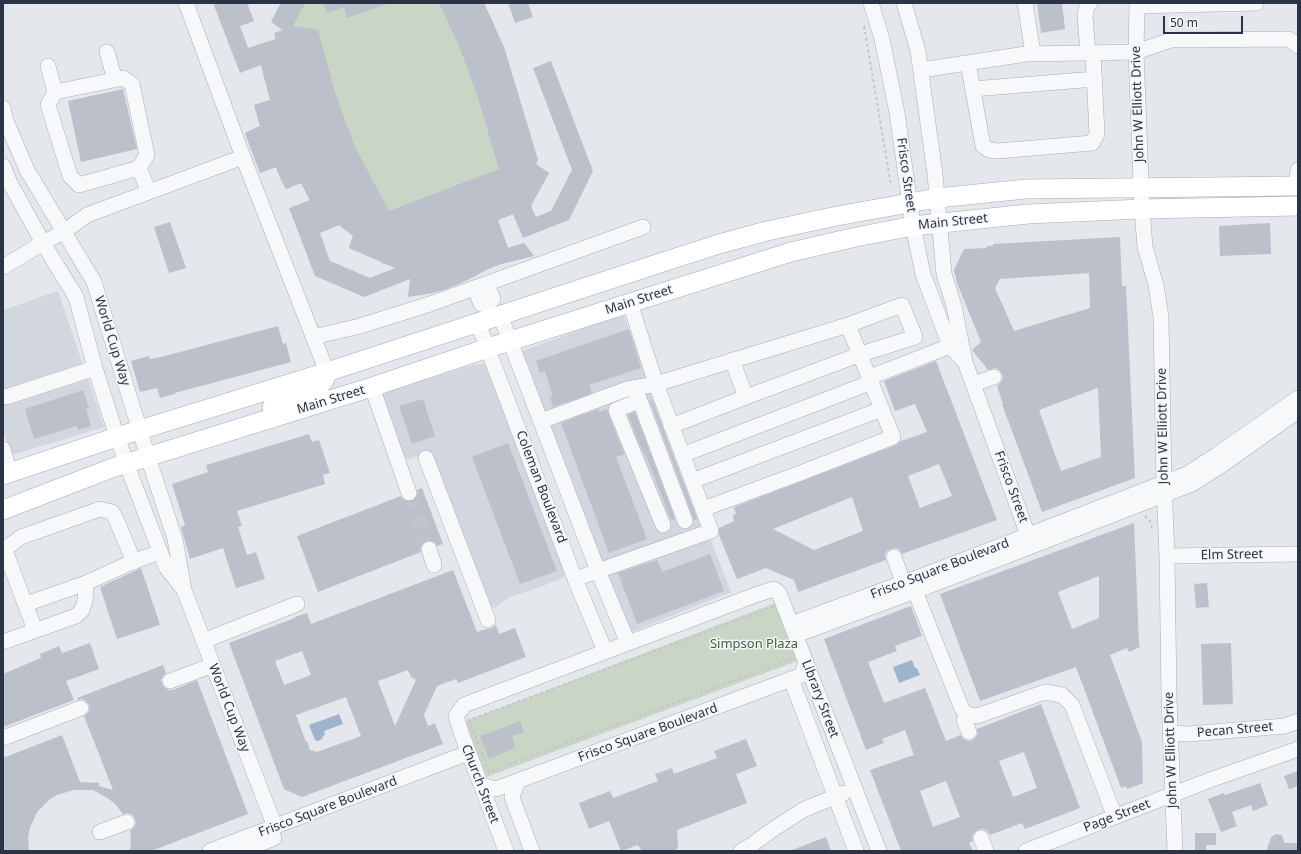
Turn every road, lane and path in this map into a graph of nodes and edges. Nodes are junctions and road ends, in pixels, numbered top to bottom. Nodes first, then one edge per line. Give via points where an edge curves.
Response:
1 (186, 3) edge
2 (871, 3) edge
3 (904, 3) edge
4 (1025, 3) edge
5 (1090, 3) edge
6 (1256, 3) edge
7 (1137, 4) edge
8 (863, 21) dead end
9 (1298, 46) edge
10 (107, 52) dead end
11 (1136, 52) junction
12 (1091, 53) junction
13 (1033, 54) junction
14 (968, 63) junction
15 (48, 66) dead end
16 (921, 70) junction
17 (1095, 79) junction
18 (115, 80) junction
19 (973, 89) junction
20 (55, 92) junction
21 (3, 108) edge
22 (243, 156) junction
23 (3, 166) edge
24 (139, 168) junction
25 (1297, 181) edge
26 (891, 185) dead end
27 (1140, 188) junction
28 (149, 192) junction
29 (937, 198) junction
30 (910, 203) junction
31 (1298, 206) edge
32 (1142, 209) junction
33 (939, 223) junction
34 (913, 226) junction
35 (643, 227) dead end
36 (65, 231) junction
37 (42, 242) junction
38 (3, 266) edge
39 (482, 287) junction
40 (630, 303) junction
41 (490, 315) junction
42 (848, 324) junction
43 (313, 337) junction
44 (915, 337) junction
45 (511, 341) junction
46 (956, 344) junction
47 (488, 348) junction
48 (861, 354) junction
49 (924, 356) junction
50 (732, 360) junction
51 (95, 368) junction
52 (326, 372) junction
53 (994, 377) dead end
54 (871, 379) junction
55 (656, 384) junction
56 (973, 384) junction
57 (372, 387) junction
58 (637, 394) junction
59 (746, 396) junction
60 (3, 397) edge
61 (1298, 398) edge
62 (882, 409) junction
63 (1298, 411) edge
64 (541, 421) junction
65 (671, 426) junction
66 (140, 430) junction
67 (220, 435) junction
68 (117, 437) junction
69 (3, 450) edge
70 (682, 454) junction
71 (148, 457) junction
72 (426, 458) dead end
73 (662, 461) junction
74 (127, 464) junction
75 (640, 469) junction
76 (7, 474) edge
77 (692, 481) junction
78 (1164, 489) junction
79 (409, 493) tunnel mouth
80 (703, 509) junction
81 (3, 510) edge
82 (1140, 514) dead end
83 (685, 521) dead end
84 (663, 525) dead end
85 (1152, 531) dead end
86 (1030, 540) junction
87 (4, 548) edge
88 (429, 549) tunnel mouth
89 (160, 552) junction
90 (1298, 554) edge
91 (1167, 556) junction
92 (894, 557) dead end
93 (134, 562) junction
94 (434, 564) dead end
95 (598, 570) junction
96 (575, 580) junction
97 (86, 583) junction
98 (909, 587) junction
99 (184, 590) junction
100 (26, 604) junction
101 (297, 604) dead end
102 (778, 605) joint
103 (488, 620) dead end
104 (793, 629) junction
105 (35, 630) junction
106 (203, 641) junction
107 (3, 642) edge
108 (628, 643) junction
109 (606, 651) junction
110 (806, 662) junction
111 (212, 665) junction
112 (791, 679) junction
113 (170, 681) dead end
114 (81, 708) dead end
115 (967, 714) junction
116 (1298, 721) edge
117 (969, 732) dead end
118 (1171, 733) junction
119 (3, 738) edge
120 (1298, 749) edge
121 (468, 753) junction
122 (518, 781) junction
123 (481, 785) junction
124 (855, 789) junction
125 (1173, 795) junction
126 (835, 796) junction
127 (327, 807) junction
128 (1115, 817) junction
129 (127, 822) dead end
130 (275, 827) junction
131 (100, 832) dead end
132 (215, 850) edge
133 (241, 851) edge
134 (506, 851) edge
135 (532, 851) edge
136 (741, 851) edge
137 (856, 851) edge
138 (878, 851) edge
139 (1026, 851) edge
140 (1175, 851) edge

1 - 22 street
2 - 30 street, Frisco Street via 884,47 897,113
3 - 16 street, Frisco Street
4 - 13 street
5 - 12 street via 1085,16
6 - 7 street
7 - 11 street, John W Elliott Drive
8 - 26 path
9 - 11 street via 1289,39 1171,40
10 - 18 street
11 - 12 street
11 - 27 street, John W Elliott Drive
12 - 13 street
12 - 17 street
13 - 14 street
14 - 16 street
14 - 19 street
15 - 20 street
16 - 29 street, Frisco Street
17 - 19 street
17 - 19 street via 1097,134 1092,143 998,151 983,146
18 - 20 street
18 - 24 street via 123,78 132,84 147,155
20 - 24 street via 48,105 70,176 79,185
21 - 36 street, World Cup Way via 27,170
22 - 28 street
22 - 43 street
23 - 37 street, World Cup Way
24 - 28 street
25 - 27 main road, Main Street
27 - 29 main road, Main Street via 1026,189
27 - 32 street, John W Elliott Drive
28 - 36 street via 87,216
29 - 30 main road, Main Street
29 - 33 street, Frisco Street
30 - 34 street, Frisco Street
30 - 41 main road, Main Street via 775,229
31 - 32 main road, Main Street
32 - 33 main road, Main Street via 1028,214
32 - 78 street, John W Elliott Drive via 1145,247 1156,285 1161,317
33 - 34 main road, Main Street
33 - 46 street, Frisco Street via 944,274 954,306
34 - 40 main road, Main Street via 791,252
34 - 46 street, Frisco Street via 923,274
35 - 39 street
36 - 37 street
36 - 66 street, World Cup Way via 94,282
37 - 38 street
37 - 51 street, World Cup Way via 76,297
39 - 41 street via 489,290 493,299
39 - 43 street via 360,326
40 - 45 main road, Main Street
40 - 55 street
41 - 45 street, Coleman Boulevard
41 - 47 street, Coleman Boulevard
41 - 52 main road, Main Street
42 - 44 street via 902,305
42 - 48 street
42 - 50 street
43 - 52 street
44 - 48 street
44 - 49 street
45 - 47 main road, Main Street
45 - 64 street, Coleman Boulevard
46 - 49 street
46 - 56 street, Frisco Street
47 - 57 main road, Main Street
47 - 96 street, Coleman Boulevard
48 - 54 street
48 - 59 street
49 - 54 street
50 - 55 street
50 - 59 street
51 - 60 street
51 - 68 street, World Cup Way
52 - 66 main road, Main Street
52 - 67 main road via 325,379 319,387 259,412
53 - 56 street
54 - 62 street
54 - 70 street
55 - 58 street
55 - 65 street
56 - 86 street, Frisco Street
57 - 67 main road, Main Street
57 - 79 street
58 - 64 street via 627,389
58 - 73 street
58 - 75 street via 616,410
59 - 65 street
61 - 78 street, Frisco Square Boulevard
62 - 77 street
62 - 80 street via 893,437
63 - 78 street, Frisco Square Boulevard via 1192,484
64 - 95 street, Coleman Boulevard
65 - 70 street
66 - 68 main road, Main Street
66 - 71 street, World Cup Way
67 - 71 main road, Main Street
68 - 74 street, World Cup Way
68 - 76 main road, Main Street
69 - 76 street
70 - 77 street
71 - 74 main road, Main Street
71 - 99 street, World Cup Way via 176,539
72 - 103 street
73 - 75 street
73 - 83 street
74 - 81 main road, Main Street
74 - 89 street, World Cup Way
75 - 84 street
77 - 80 street
78 - 86 street, Frisco Square Boulevard
78 - 91 street, John W Elliott Drive
80 - 95 street via 712,532
82 - 85 path via 1150,521
86 - 98 street, Frisco Square Boulevard
87 - 93 street via 21,537 100,509 112,512
87 - 100 street
88 - 94 street
89 - 93 street
89 - 99 street, World Cup Way via 166,567
90 - 91 street, Elm Street
91 - 118 street, John W Elliott Drive
92 - 98 street
93 - 97 street
95 - 96 street
95 - 108 street, Coleman Boulevard
96 - 109 street, Coleman Boulevard
97 - 100 street
97 - 105 street via 85,601 82,610 76,616
98 - 104 street, Frisco Square Boulevard
98 - 115 street via 962,709
99 - 106 street, World Cup Way
100 - 105 street
101 - 106 street
102 - 102 path via 797,657 489,772 469,720
104 - 108 street, Library Street via 779,593 774,589
104 - 110 street, Library Street
105 - 107 street
106 - 111 street, World Cup Way
108 - 109 street
109 - 121 street, Church Street via 464,705 456,716
110 - 112 street, Frisco Square Boulevard via 802,675
110 - 124 street, Library Street
111 - 113 street
111 - 130 street, World Cup Way
112 - 122 street, Frisco Square Boulevard
112 - 126 street, Library Street
114 - 119 street
115 - 117 street via 964,720
115 - 128 street via 977,716 1045,692 1062,695 1072,705
116 - 118 street, Pecan Street via 1285,726 1189,734
118 - 125 street, John W Elliott Drive
120 - 125 street, Page Street
121 - 123 street, Church Street
121 - 127 street, Frisco Square Boulevard
122 - 123 street, Frisco Square Boulevard via 496,789
122 - 135 street, Church Street via 512,798
123 - 134 street, Church Street
124 - 126 street
124 - 138 street, Library Street
125 - 128 street, Page Street
125 - 140 street, John W Elliott Drive
126 - 136 street via 804,810
126 - 137 street, Library Street
127 - 130 street, Frisco Square Boulevard
127 - 133 street via 319,821
128 - 139 street, Page Street
129 - 131 street
130 - 132 street, Frisco Square Boulevard

